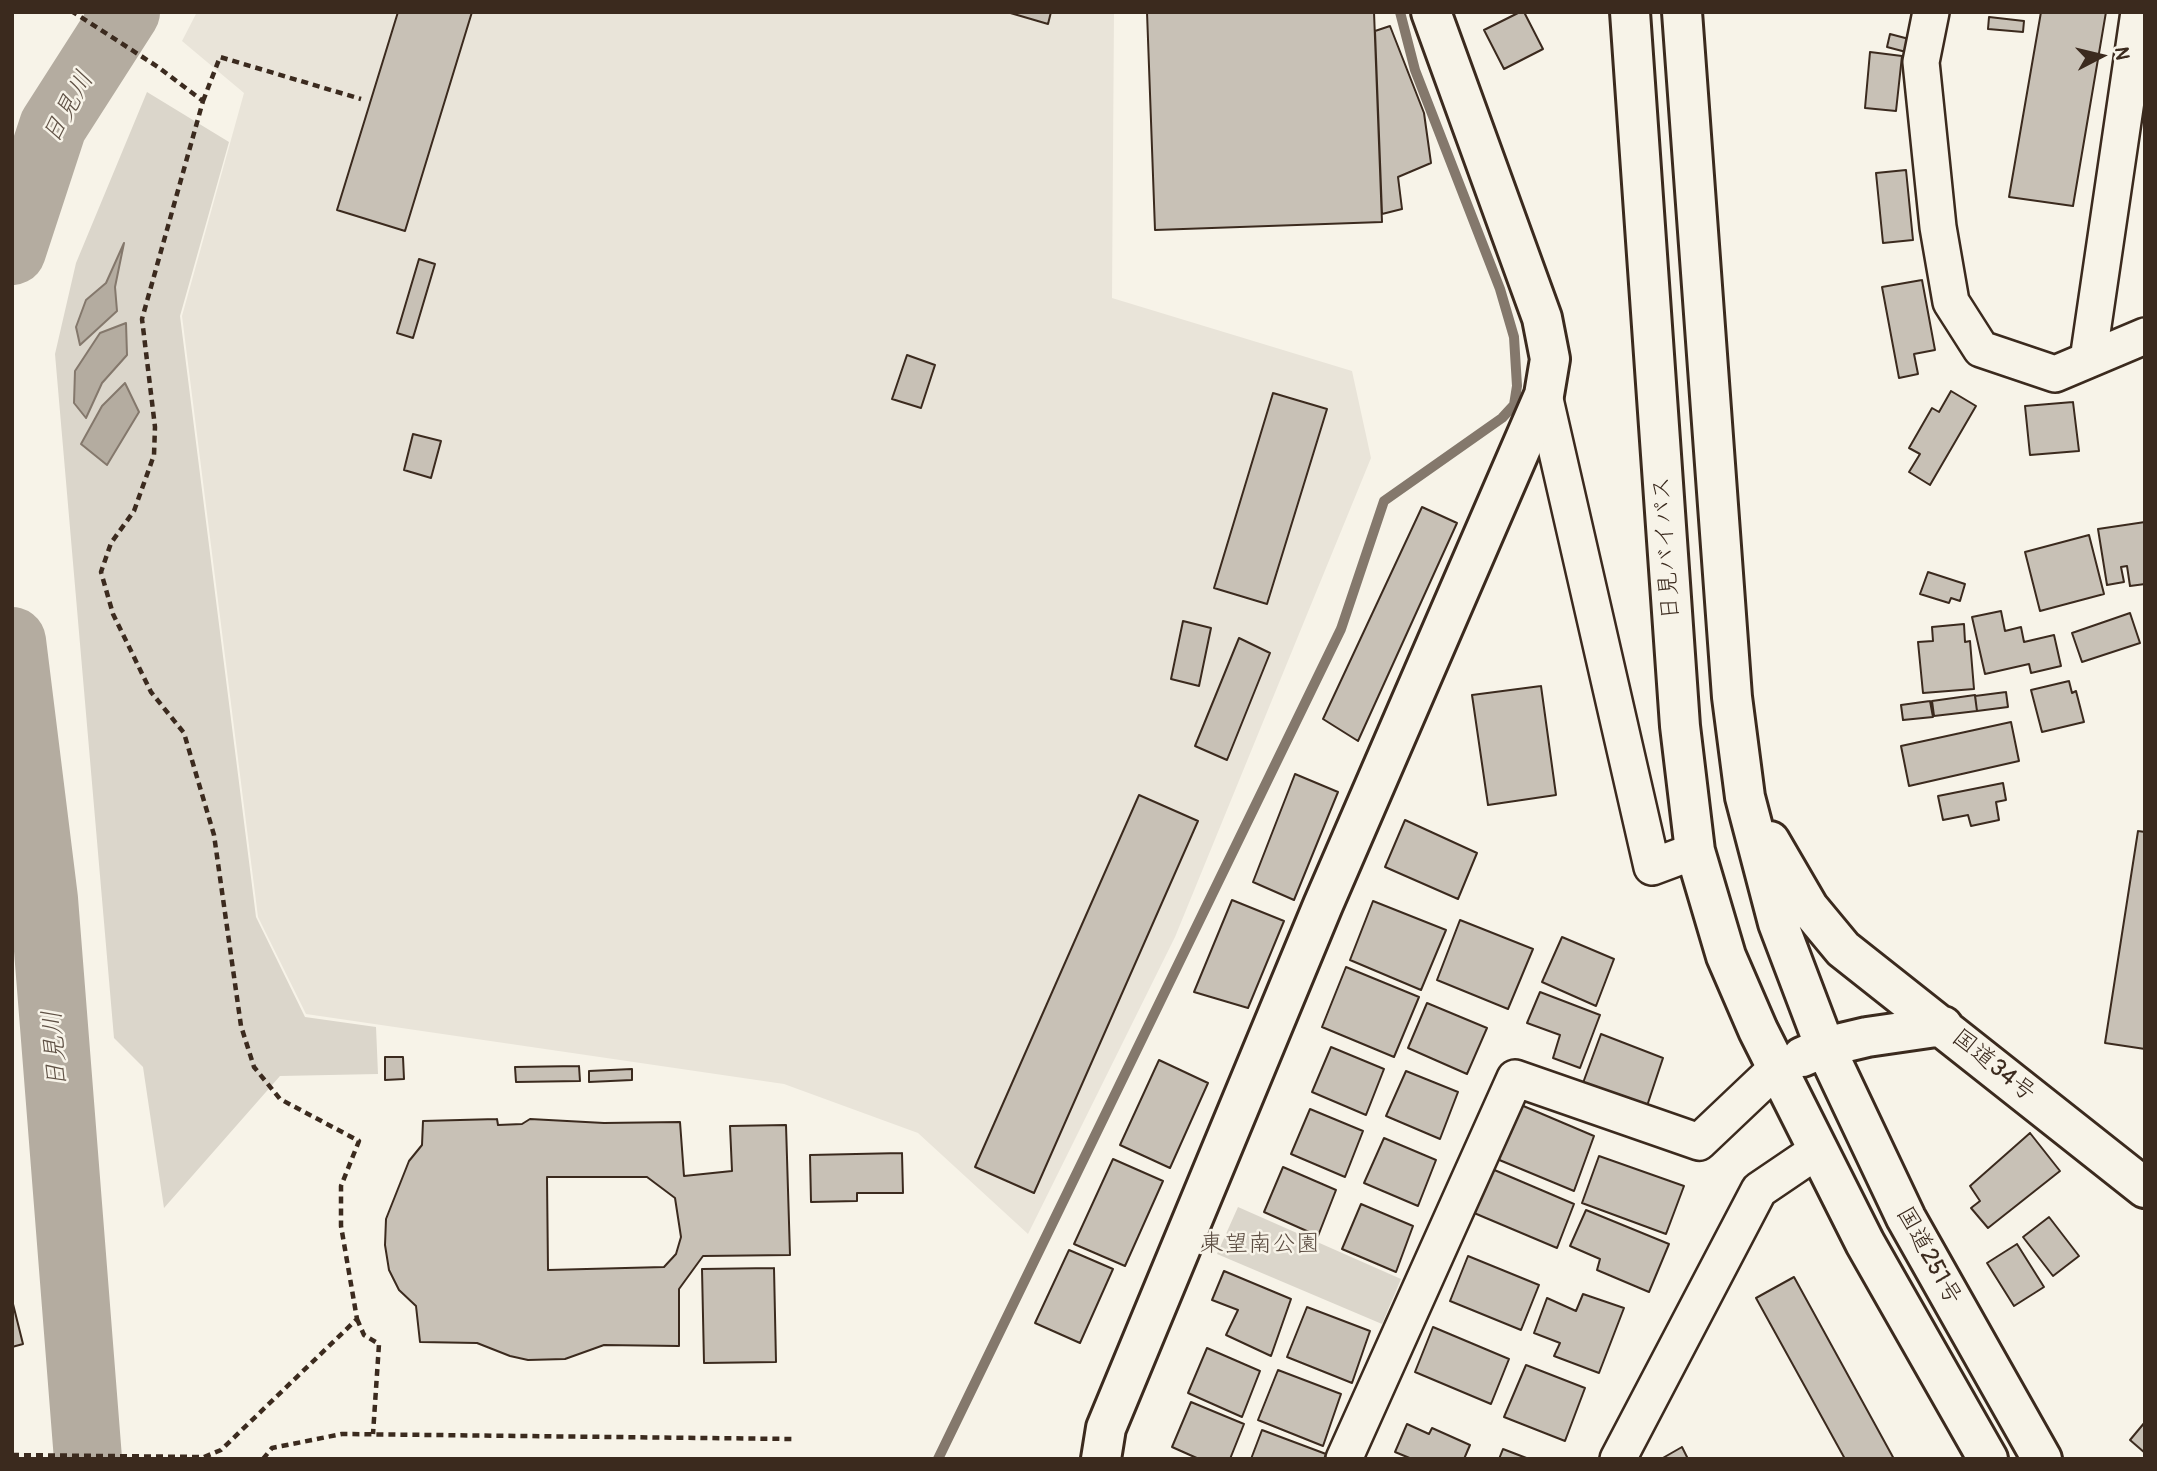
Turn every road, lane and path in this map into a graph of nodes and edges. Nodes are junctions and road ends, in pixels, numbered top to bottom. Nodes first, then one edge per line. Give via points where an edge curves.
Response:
1 (73, 12) edge
2 (1431, 12) edge
3 (1630, 12) edge
4 (1682, 12) edge
5 (1931, 12) edge
6 (2139, 12) edge
7 (361, 99) dead end
8 (203, 101) junction
9 (2145, 336) edge
10 (2088, 360) junction
11 (1544, 395) junction
12 (1745, 797) junction
13 (1695, 851) junction
14 (1943, 1026) junction
15 (1825, 1047) junction
16 (1777, 1068) junction
17 (1818, 1150) junction
18 (2145, 1188) edge
19 (357, 1319) junction
20 (373, 1434) junction
21 (793, 1439) dead end
22 (12, 1455) edge
23 (263, 1459) edge
24 (1101, 1459) edge
25 (1344, 1459) edge
26 (1618, 1459) edge
27 (1988, 1459) edge
28 (2042, 1459) edge

1 - 8 path
2 - 11 main road via 1542,318 1550,359
3 - 13 main road, 日見バイパス via 1680,726
4 - 12 main road via 1732,697
5 - 10 street via 1921,62 1938,227 1951,302 1981,349 2055,374
6 - 10 street
7 - 8 path via 220,57
8 - 19 path via 142,318 154,455 134,511 111,543 101,572 113,614 151,692 184,733 214,835 240,1026 254,1067 280,1099 359,1141 341,1186 341,1226
9 - 10 street
11 - 13 street via 1652,867
11 - 24 main road via 1317,918 1107,1428
12 - 14 main road via 1809,908 1843,949
12 - 15 main road via 1778,923
13 - 16 main road, 日見バイパス via 1726,956
14 - 15 main road, 国道34号
14 - 18 main road, 国道34号
15 - 16 main road, 国道34号
15 - 28 main road, 国道251号 via 1906,1218
16 - 17 main road, 国道251号
16 - 25 street via 1699,1142 1515,1079
17 - 26 street via 1759,1190
17 - 27 main road, 国道251号 via 1865,1243
19 - 20 path via 364,1335 379,1345
19 - 22 path via 221,1450 204,1457
20 - 21 path
20 - 23 path via 342,1434 272,1448

